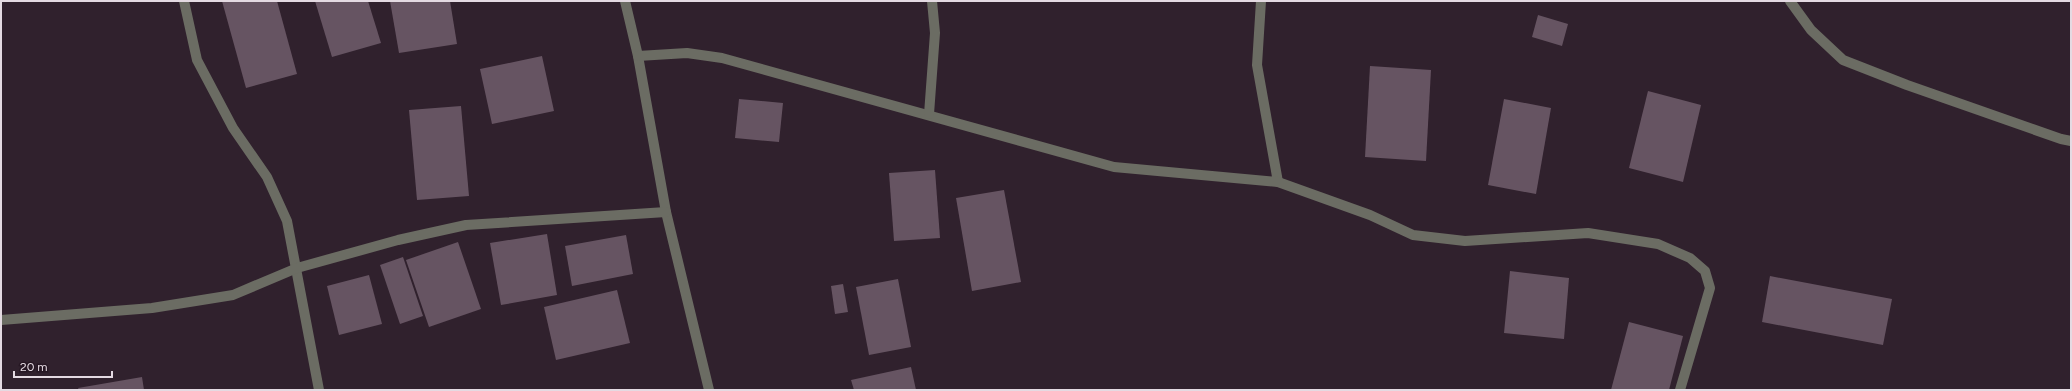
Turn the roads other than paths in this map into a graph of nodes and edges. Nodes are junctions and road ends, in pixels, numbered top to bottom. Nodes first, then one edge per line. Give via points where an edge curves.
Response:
1 (184, 1) edge
2 (625, 1) edge
3 (932, 1) edge
4 (1260, 1) edge
5 (1790, 1) edge
6 (638, 56) junction
7 (929, 114) junction
8 (2071, 141) edge
9 (1278, 182) junction
10 (666, 212) junction
11 (297, 268) junction
12 (1, 320) edge
13 (319, 390) edge
14 (709, 390) edge
15 (1680, 390) edge

1 - 11 street via 197,60 233,128 267,176 287,221
2 - 6 street
3 - 7 street via 935,33
4 - 9 street via 1257,65
5 - 8 street via 1811,30 1843,60 1907,85
6 - 7 street via 687,53 722,58
6 - 10 street
7 - 9 street via 1114,167
9 - 15 street via 1413,235 1465,241 1588,233 1658,244 1690,258 1705,271 1710,288
10 - 11 street via 466,225 398,240
10 - 14 street
11 - 12 street via 232,295 152,308
11 - 13 street

